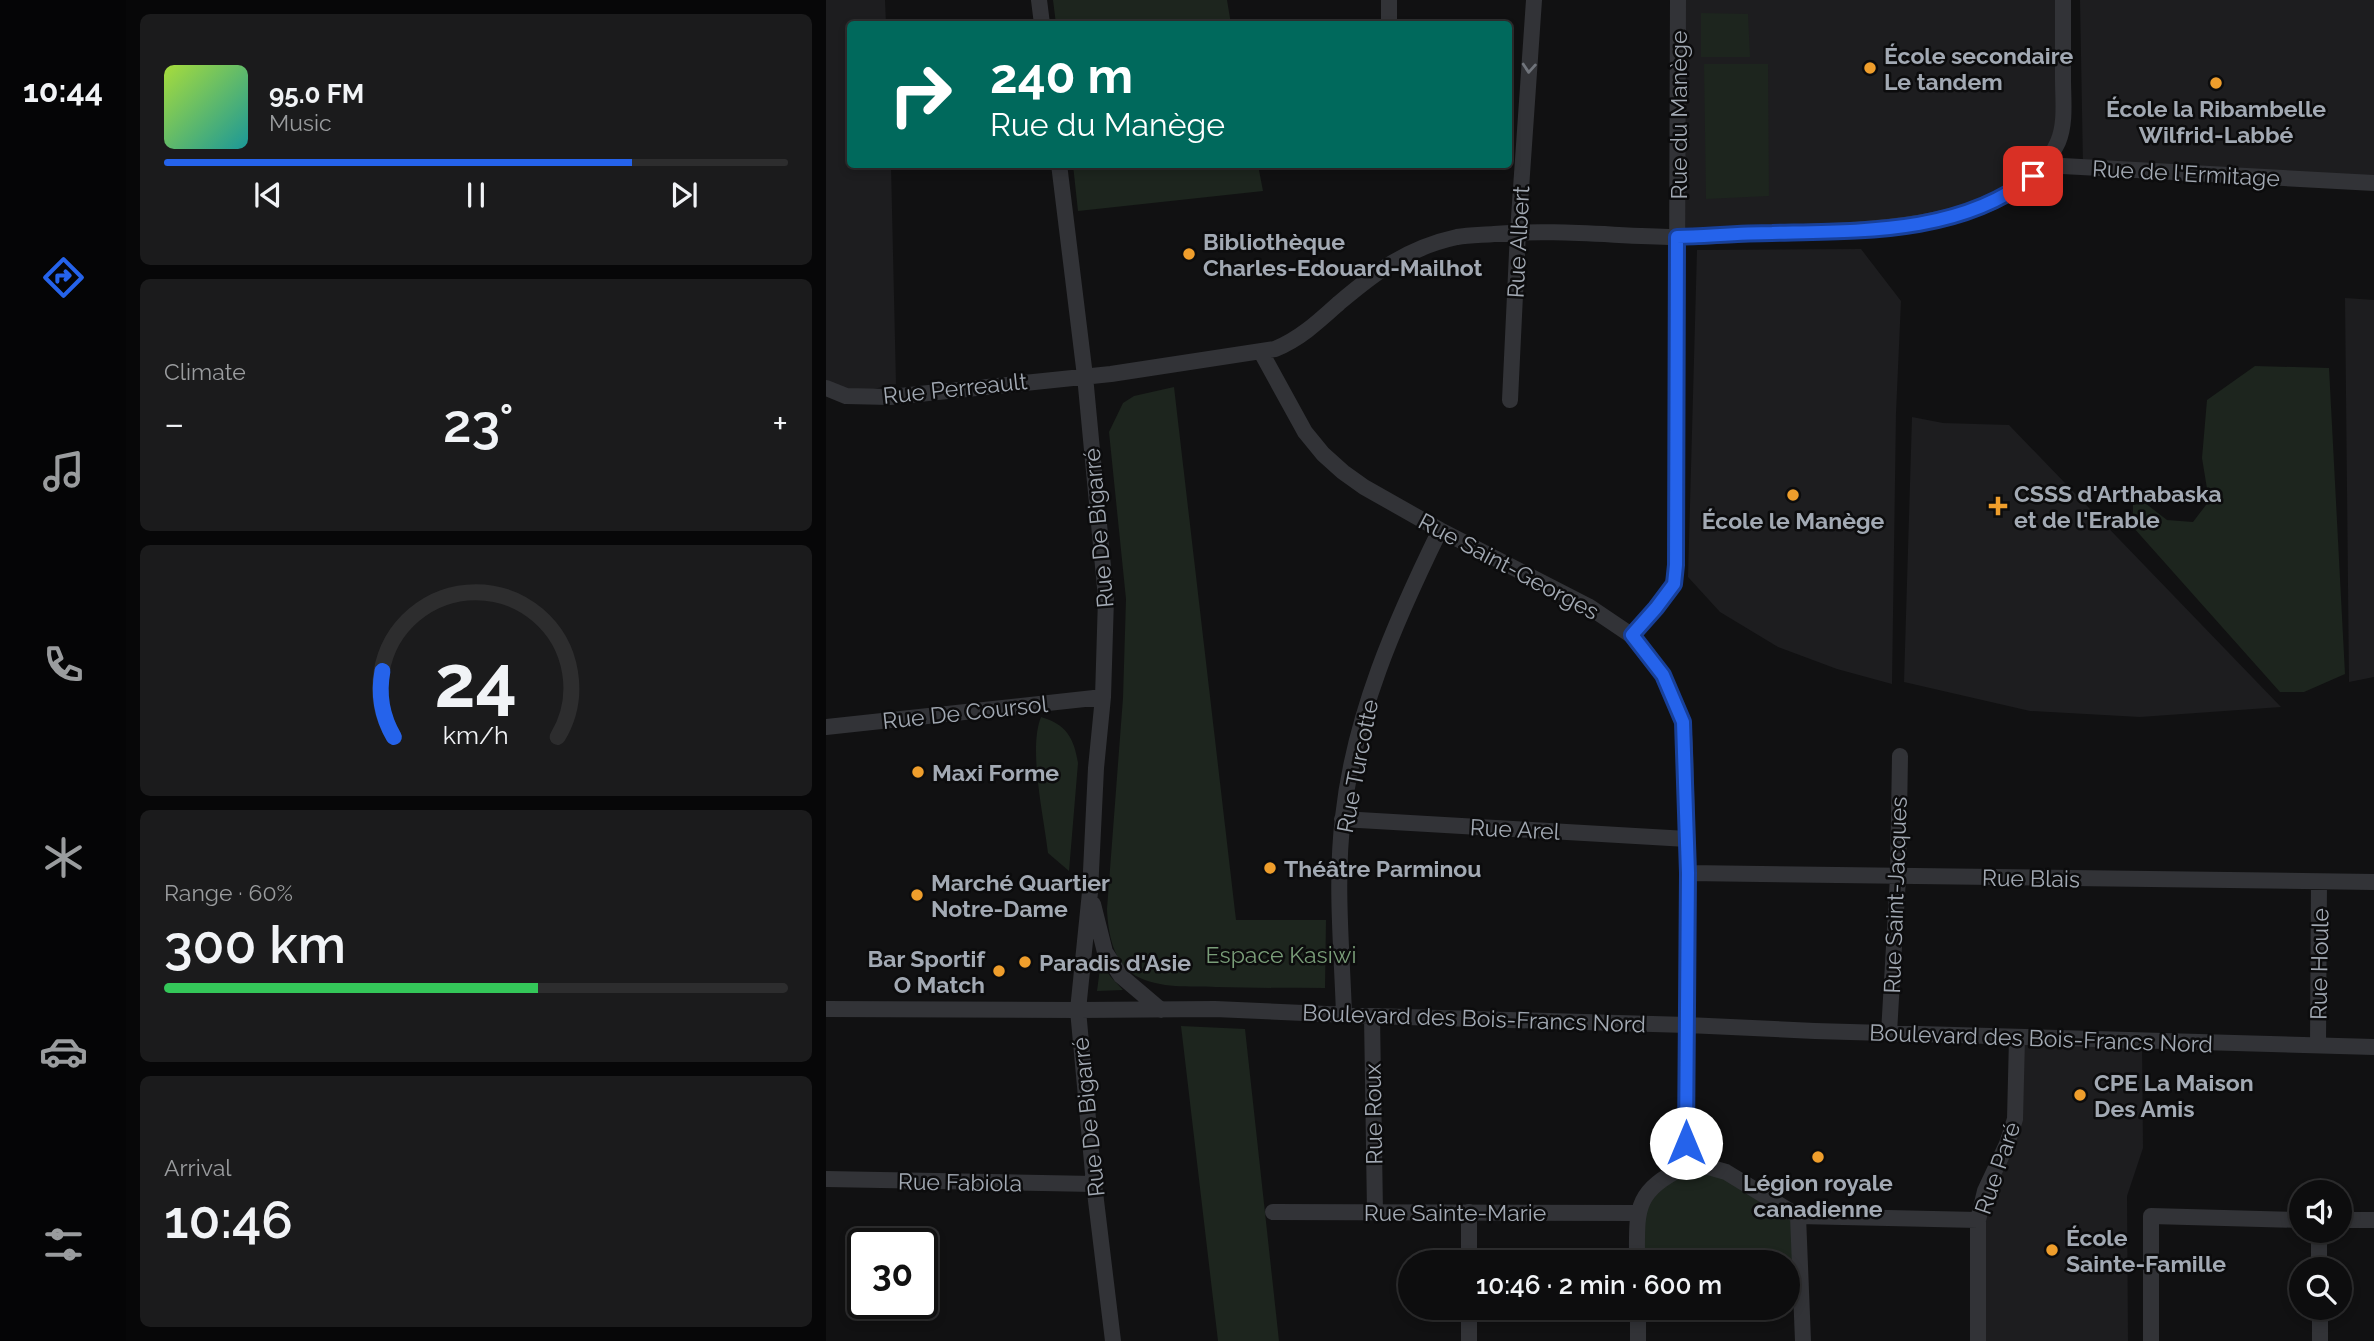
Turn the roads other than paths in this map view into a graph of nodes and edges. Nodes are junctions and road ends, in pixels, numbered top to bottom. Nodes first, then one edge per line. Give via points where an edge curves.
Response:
1 (1039, 0) edge
2 (1389, 0) edge
3 (1534, 0) edge
4 (1678, 0) edge
5 (2063, 0) edge
6 (1042, 21) edge
7 (1389, 21) edge
8 (2044, 165) junction
9 (1059, 168) edge
10 (2374, 183) edge
11 (1518, 232) junction
12 (1677, 237) junction
13 (1261, 352) junction
14 (1085, 376) junction
15 (826, 388) edge
16 (1510, 400) dead end
17 (1440, 530) junction
18 (1632, 635) junction
19 (1103, 697) junction
20 (826, 727) edge
21 (1900, 756) dead end
22 (1342, 819) junction
23 (1687, 839) junction
24 (1688, 873) junction
25 (1898, 877) junction
26 (2319, 882) junction
27 (2374, 882) edge
28 (1090, 892) junction
29 (826, 1009) edge
30 (1078, 1010) junction
31 (1161, 1010) junction
32 (1344, 1015) junction
33 (1372, 1016) junction
34 (1687, 1025) junction
35 (1889, 1033) junction
36 (2017, 1038) junction
37 (2318, 1045) junction
38 (2374, 1047) edge
39 (1686, 1166) junction
40 (826, 1179) edge
41 (1094, 1184) junction
42 (1273, 1212) dead end
43 (1375, 1212) junction
44 (1469, 1212) junction
45 (1637, 1213) junction
46 (1798, 1216) junction
47 (1978, 1220) junction
48 (2289, 1220) edge
49 (2352, 1220) edge
50 (2374, 1220) edge
51 (1469, 1250) edge
52 (1637, 1250) edge
53 (1469, 1320) edge
54 (1637, 1320) edge
55 (2320, 1320) edge
56 (1113, 1341) edge
57 (1469, 1341) edge
58 (1638, 1341) edge
59 (1803, 1341) edge
60 (1978, 1341) edge
61 (2151, 1341) edge
62 (2320, 1341) edge

1 - 6 street
2 - 7 street
3 -> 11 street, Rue Albert
4 - 12 street, Rue du Manège
5 - 8 street via 2063,118 2058,142
8 - 10 street, Rue de l'Ermitage
8 - 12 street via 1996,200 1930,221 1860,229
9 - 14 street, Rue De Bigarré
11 - 12 street
11 - 13 street via 1458,237 1400,256 1297,338
11 - 16 street, Rue Albert
12 - 18 street, Rue du Manège via 1674,584
13 - 14 street
13 - 17 street, Rue Saint-Georges via 1295,415 1323,454 1364,487
14 - 15 street, Rue Perreault via 890,397 846,396
14 - 19 street, Rue De Bigarré via 1106,598
17 - 18 street, Rue Saint-Georges via 1588,606
17 - 22 street, Rue Turcotte via 1394,627 1365,706
18 - 23 street, Rue Saint-Georges via 1663,675 1683,722
19 - 20 street, Rue De Coursol
19 - 28 street, Rue De Bigarré
21 - 25 street, Rue Saint-Jacques
22 - 23 street, Rue Arel
22 - 32 street, Rue Turcotte
23 - 24 street, Rue Saint-Georges
24 - 25 street, Rue Blais
24 - 34 street, Rue Saint-Georges
25 - 26 street, Rue Blais
25 - 35 street, Rue Saint-Jacques
26 - 27 street, Rue Blais
26 - 37 street, Rue Houle
28 - 30 street, Rue De Bigarré
28 - 31 street, Rue De Bigarré via 1105,952 1121,976
29 - 30 street, Boulevard des Bois-Francs Nord
30 - 31 street, Boulevard des Bois-Francs Nord
30 - 41 street, Rue De Bigarré
31 - 32 street, Boulevard des Bois-Francs Nord
32 - 33 street, Boulevard des Bois-Francs Nord
33 - 34 street, Boulevard des Bois-Francs Nord
33 - 43 street, Rue Roux
34 - 35 street, Boulevard des Bois-Francs Nord
34 - 39 street, Rue Saint-Georges
35 - 36 street, Boulevard des Bois-Francs Nord
36 - 37 street, Boulevard des Bois-Francs Nord
36 - 47 street, Rue Paré via 2015,1119
37 - 38 street, Boulevard des Bois-Francs Nord
39 - 45 street via 1647,1191
39 - 46 street via 1726,1172
40 - 41 street, Rue Fabiola
41 - 56 street, Rue De Bigarré
42 - 43 street, Rue Sainte-Marie
43 - 44 street, Rue Sainte-Marie
44 - 45 street, Rue Sainte-Marie
44 - 51 street
45 - 52 street
46 - 47 street
46 - 59 street
47 - 60 street, Rue Paré
48 - 61 street via 2151,1216
49 - 50 street
53 - 57 street
54 - 58 street
55 - 62 street

